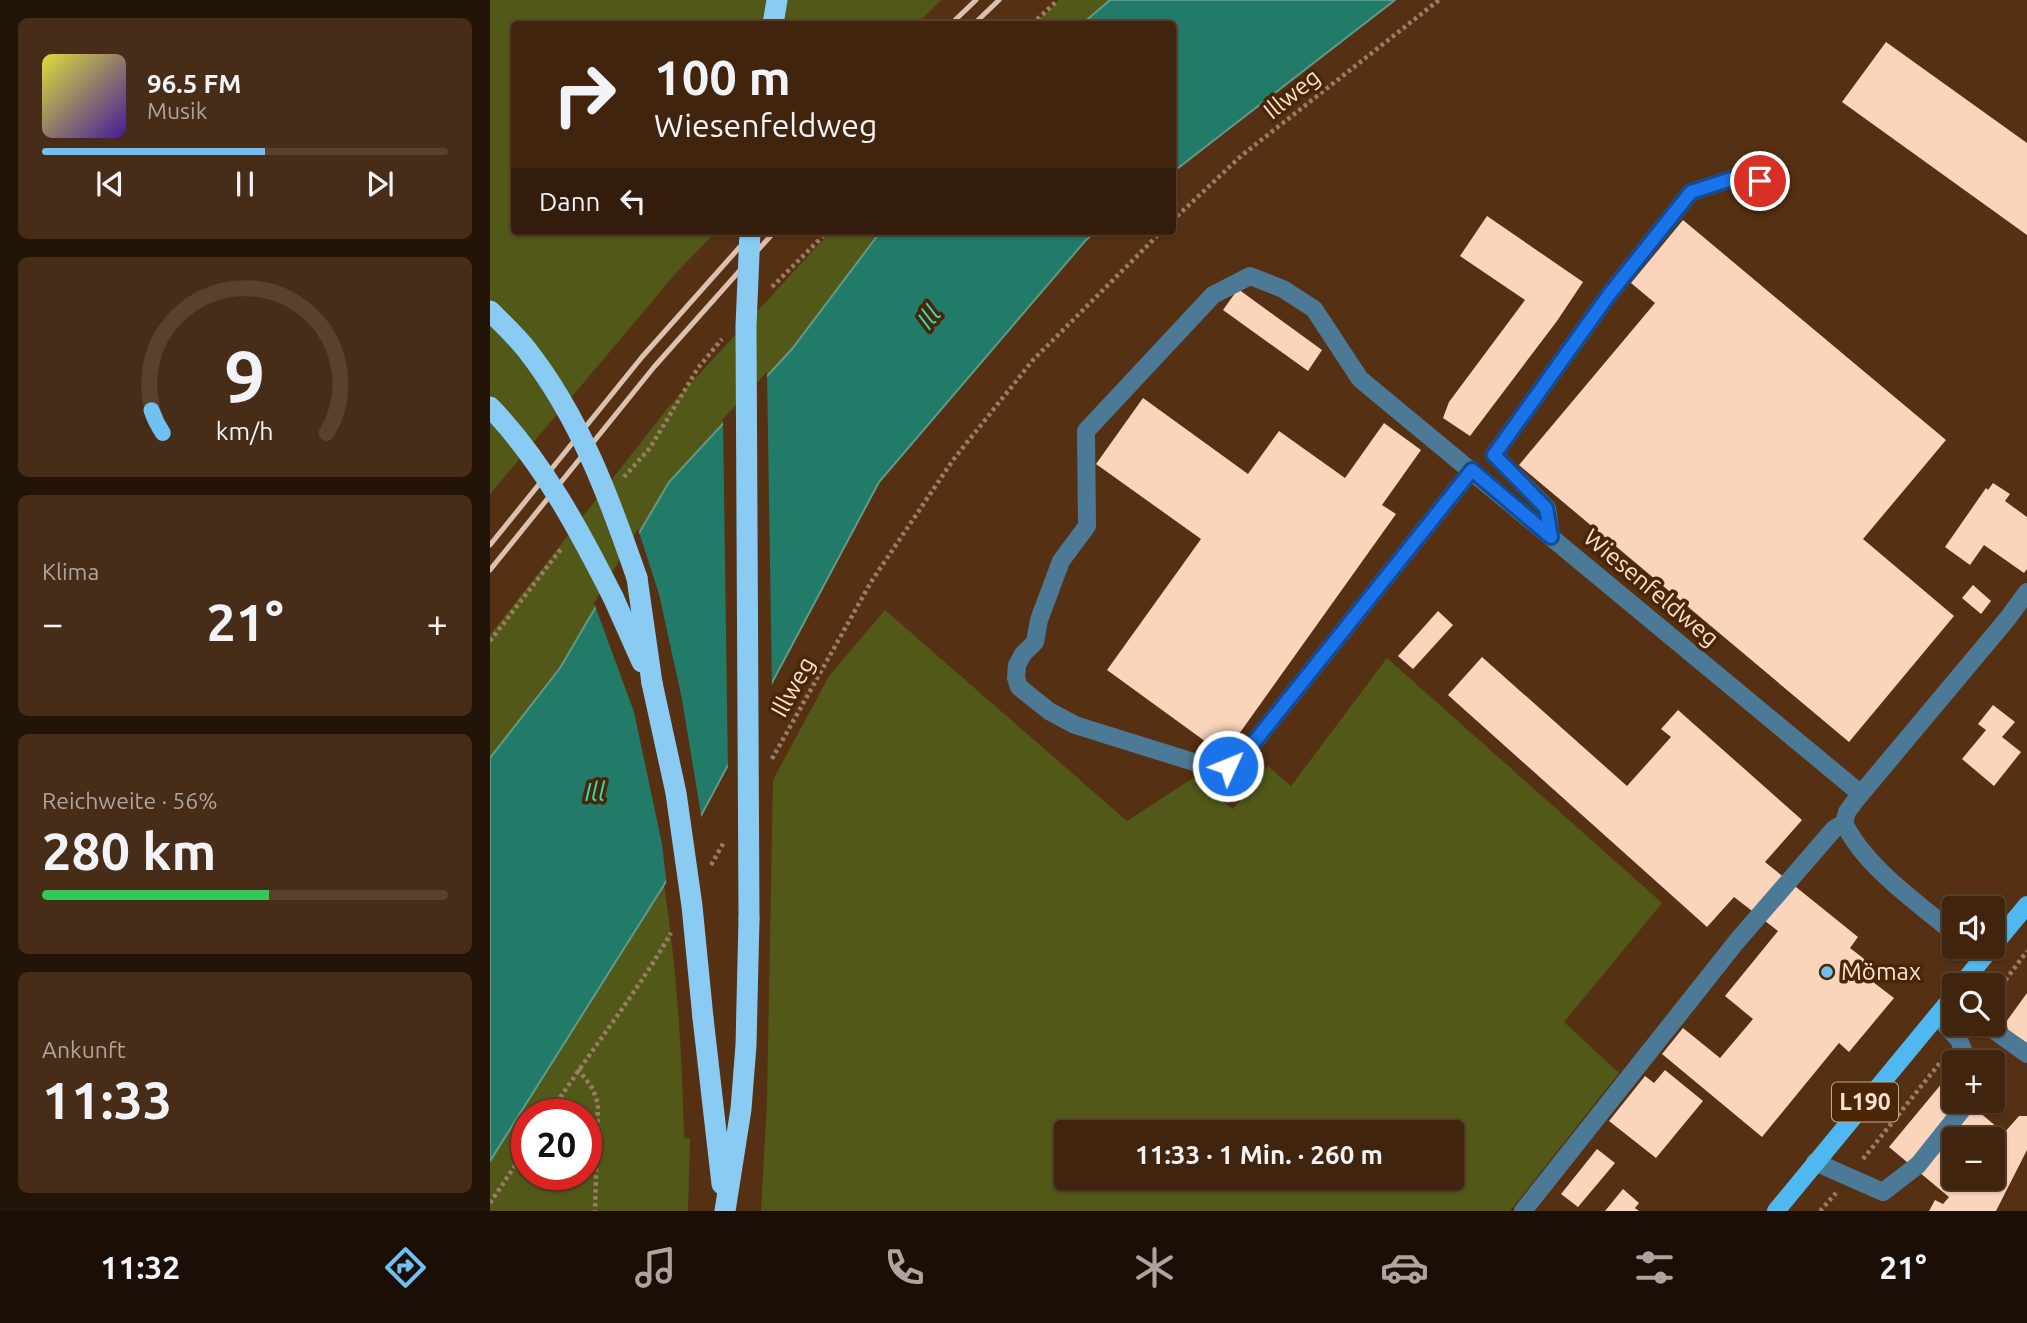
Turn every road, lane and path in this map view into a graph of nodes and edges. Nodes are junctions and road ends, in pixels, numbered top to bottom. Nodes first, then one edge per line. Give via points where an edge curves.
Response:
1 (777, 0) edge
2 (1058, 0) edge
3 (1439, 0) edge
4 (774, 21) edge
5 (1035, 21) edge
6 (1780, 186) dead end
7 (1176, 217) edge
8 (750, 235) edge
9 (824, 235) edge
10 (1158, 235) edge
11 (769, 290) dead end
12 (490, 311) edge
13 (730, 329) dead end
14 (490, 407) edge
15 (1472, 470) junction
16 (615, 487) dead end
17 (1551, 537) junction
18 (563, 545) dead end
19 (2027, 592) edge
20 (490, 640) edge
21 (652, 683) junction
22 (766, 769) dead end
23 (1861, 794) junction
24 (1844, 823) junction
25 (726, 838) dead end
26 (706, 873) dead end
27 (2027, 905) edge
28 (1942, 923) edge
29 (2005, 928) edge
30 (672, 932) dead end
31 (2027, 951) edge
32 (2005, 981) edge
33 (1942, 1010) edge
34 (1937, 1016) junction
35 (2002, 1036) edge
36 (1959, 1040) junction
37 (1963, 1050) edge
38 (2027, 1054) edge
39 (578, 1069) junction
40 (559, 1099) edge
41 (1960, 1113) edge
42 (1815, 1162) junction
43 (511, 1172) edge
44 (1849, 1177) junction
45 (490, 1203) edge
46 (595, 1211) edge
47 (725, 1211) edge
48 (1523, 1211) edge
49 (1776, 1211) edge

1 - 4 highway
2 - 5 path
3 - 7 path, Illweg via 1241,156
6 - 17 street via 1741,176 1691,192 1608,296 1494,455 1546,508
8 - 47 highway, bridge via 746,1045
9 - 11 path
10 - 22 path, Illweg via 1033,360 953,460 872,582
12 - 21 highway, bridge via 526,348 551,384 578,429 611,503 637,578
13 - 16 path via 698,368 650,449
14 - 21 highway, bridge via 534,460 576,525
15 - 15 street, Wiesenfeldweg via 1360,379 1314,309 1251,276 1213,295 1086,431 1087,526 1061,561 1035,642 1017,665 1019,687 1075,725 1197,763 1220,768 1237,762
15 - 17 street, Wiesenfeldweg
17 - 23 street, Wiesenfeldweg
18 - 20 path
19 - 23 street
21 - 47 highway, bridge via 676,793 692,905
23 - 24 street
24 - 28 street via 1878,867
24 - 48 street via 1737,941
25 - 26 path
27 - 29 main road, L190
30 - 39 path
31 - 32 path
33 - 34 main road, L190
34 - 36 street
34 - 42 main road, L190
35 - 38 street
36 - 37 street
36 - 44 path
39 - 40 path
39 - 46 path via 598,1104
41 - 44 street via 1918,1166 1883,1192
42 - 44 street
42 - 49 main road, L190
43 - 45 path

